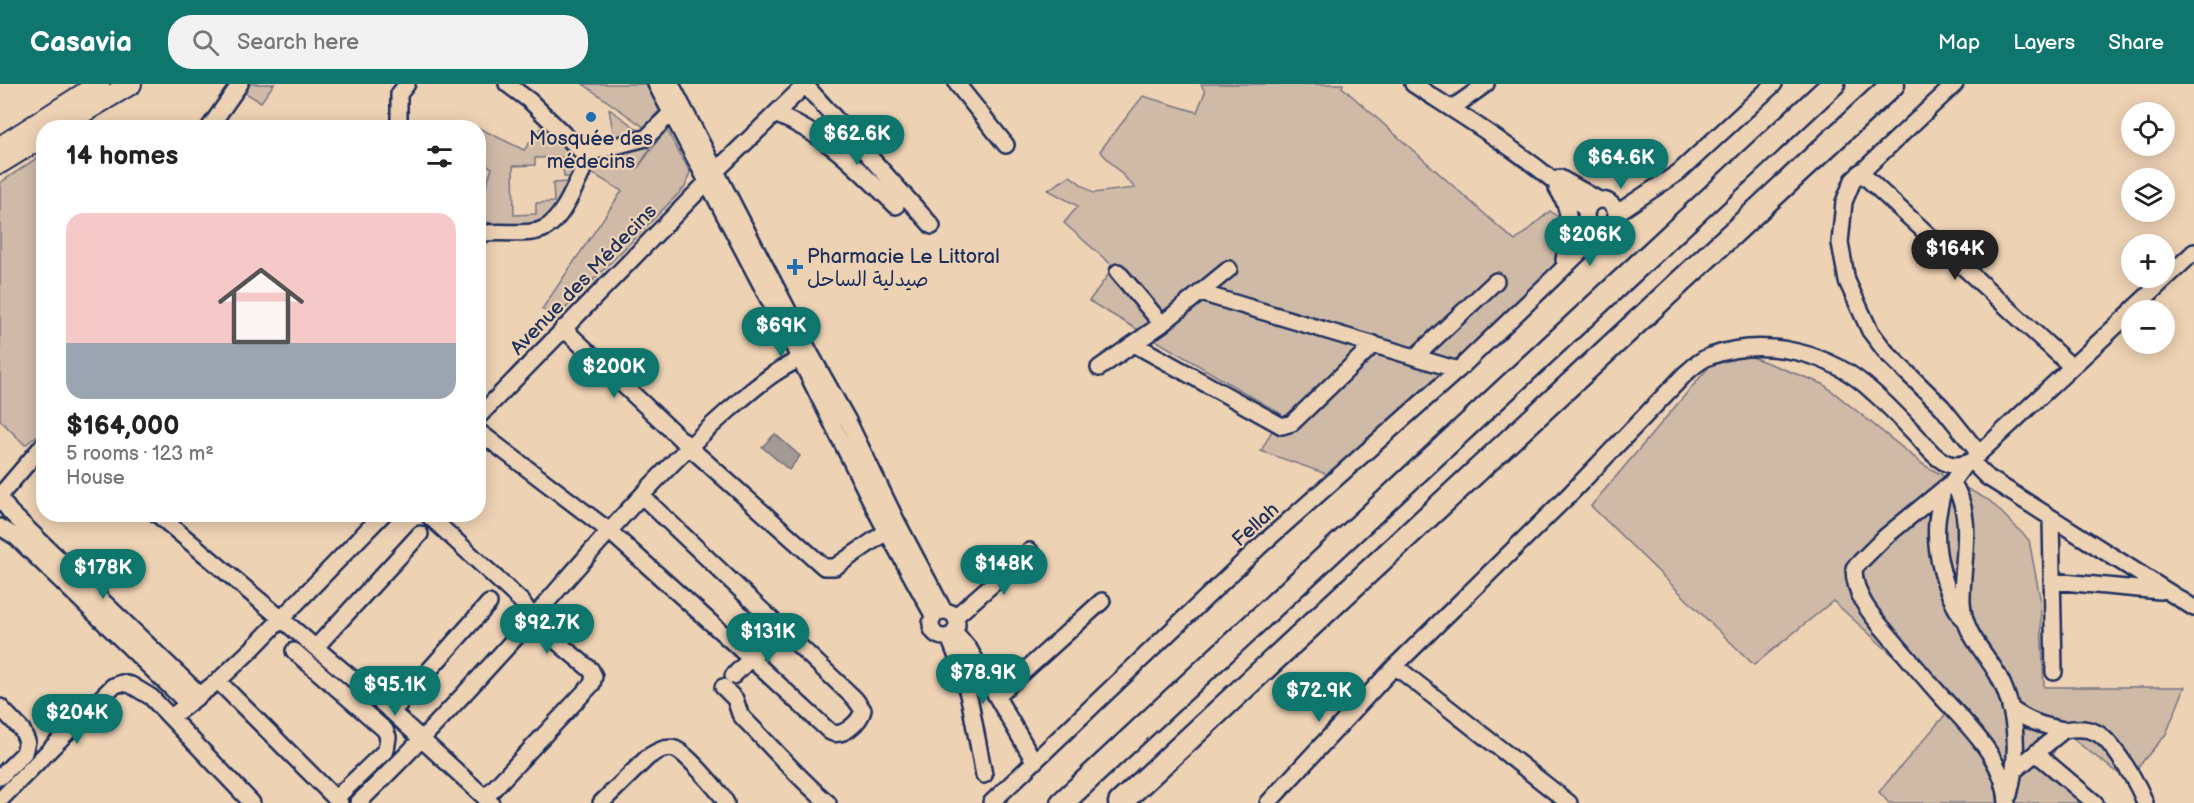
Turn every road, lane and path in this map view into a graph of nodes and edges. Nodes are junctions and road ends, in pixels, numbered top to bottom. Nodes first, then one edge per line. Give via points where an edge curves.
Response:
1 (99, 84) edge
2 (131, 84) edge
3 (240, 84) edge
4 (507, 84) edge
5 (656, 84) edge
6 (671, 84) edge
7 (806, 84) edge
8 (957, 84) edge
9 (1413, 84) edge
10 (1486, 84) edge
11 (1774, 84) edge
12 (1833, 84) edge
13 (1893, 84) edge
14 (1908, 84) edge
15 (1955, 84) edge
16 (405, 85) edge
17 (676, 108) junction
18 (1451, 109) junction
19 (775, 114) junction
20 (46, 120) edge
21 (70, 120) edge
22 (215, 120) edge
23 (399, 120) edge
24 (36, 127) edge
25 (36, 139) edge
26 (1006, 145) dead end
27 (3, 149) edge
28 (584, 154) junction
29 (1543, 172) junction
30 (1860, 172) junction
31 (713, 176) junction
32 (1791, 179) junction
33 (1599, 200) junction
34 (896, 206) dead end
35 (1617, 213) junction
36 (1587, 217) junction
37 (932, 226) dead end
38 (1604, 230) junction
39 (486, 234) edge
40 (2194, 252) edge
41 (1564, 260) junction
42 (1229, 269) dead end
43 (1118, 272) dead end
44 (1551, 280) junction
45 (1496, 281) dead end
46 (1201, 293) junction
47 (2144, 300) edge
48 (2121, 321) edge
49 (1162, 324) junction
50 (563, 328) junction
51 (1134, 344) junction
52 (1374, 344) junction
53 (1416, 356) junction
54 (806, 357) junction
55 (2072, 367) junction
56 (1099, 368) dead end
57 (1458, 370) junction
58 (486, 409) edge
59 (486, 437) edge
60 (688, 446) junction
61 (36, 453) edge
62 (1971, 459) junction
63 (1947, 486) junction
64 (642, 496) junction
65 (2050, 519) junction
66 (167, 522) edge
67 (375, 522) edge
68 (436, 522) edge
69 (0, 527) edge
70 (892, 528) junction
71 (608, 531) junction
72 (420, 534) dead end
73 (1030, 551) dead end
74 (2052, 581) junction
75 (2164, 591) junction
76 (1102, 601) dead end
77 (489, 603) dead end
78 (2194, 608) edge
79 (282, 618) junction
80 (532, 618) junction
81 (947, 623) junction
82 (781, 628) junction
83 (1966, 628) junction
84 (316, 647) junction
85 (294, 651) dead end
86 (750, 658) junction
87 (1395, 666) junction
88 (2054, 672) dead end
89 (218, 681) junction
90 (997, 696) junction
91 (194, 699) junction
92 (0, 707) edge
93 (2010, 708) junction
94 (392, 712) junction
95 (171, 717) junction
96 (2064, 730) junction
97 (423, 740) junction
98 (2016, 742) junction
99 (1985, 748) junction
100 (2036, 753) junction
101 (1034, 761) junction
102 (2015, 770) junction
103 (984, 774) dead end
104 (0, 777) edge
105 (0, 800) edge
106 (488, 800) edge
107 (338, 801) edge
108 (252, 803) edge
109 (358, 803) edge
110 (601, 803) edge
111 (726, 803) edge
112 (828, 803) edge
113 (991, 803) edge
114 (1062, 803) edge
115 (1120, 803) edge
116 (1268, 803) edge
117 (1569, 803) edge
118 (2007, 803) edge
119 (2095, 803) edge
120 (2145, 803) edge

1 - 20 main road
2 - 21 main road
3 - 22 street
4 - 28 street
5 - 17 street
6 - 17 street
7 - 19 street, Avenue des Médecins
7 - 37 street
8 - 26 street
9 - 18 street
10 - 18 street
11 - 35 street, Fellah via 1679,172
12 - 114 highway
13 - 32 highway
14 - 32 highway
15 - 30 street
16 - 23 street via 399,94
17 - 28 street via 646,138
17 - 31 street
18 - 29 street
19 - 31 street, Avenue des Médecins
19 - 34 street via 832,145
24 - 27 main road
25 - 27 main road
28 - 39 street via 585,165 570,199 549,227 533,232
29 - 33 street via 1580,187
29 - 36 street
29 - 41 street via 1563,198 1569,216
30 - 55 street
30 - 62 street via 1848,189 1839,233 1843,269 1853,297 1877,342 1941,406
31 - 50 street, Avenue des Médecins
31 - 54 street
32 - 115 highway
33 - 35 street via 1611,203
33 - 36 street, Fellah
35 - 38 street, Fellah via 1614,224
36 - 38 street via 1598,230
36 - 41 street, Fellah
38 - 44 street, Fellah
40 - 47 street
41 - 44 street, Fellah
42 - 46 street
43 - 49 street
44 - 57 street, Fellah
45 - 53 street
46 - 49 street
46 - 52 street
48 - 55 street
49 - 51 street
50 - 58 street, Avenue des Médecins
50 - 60 street
51 - 52 street via 1282,426 1292,423
51 - 56 street
52 - 53 street
53 - 57 street
54 - 60 street via 769,376
54 - 70 street
55 - 62 street
57 - 101 street, Fellah via 1259,548
59 - 71 street
60 - 64 street
60 - 70 street via 824,567 835,567
61 - 91 street via 1,499
62 - 63 street
62 - 65 street via 1987,477
62 - 87 street via 1952,465 1940,460 1872,390 1827,362 1799,352 1758,347 1711,356 1685,374
63 - 83 street via 1937,522 1937,544 1943,576
63 - 83 street via 1957,490 1966,515 1962,603
63 - 99 street via 1854,568 1855,583 1871,614
64 - 71 street
64 - 82 street
65 - 74 street
65 - 75 street
66 - 79 street
67 - 79 street
68 - 80 street via 522,602
69 - 91 street via 16,537
70 - 81 street
71 - 80 street
71 - 86 street
72 - 84 street
73 - 81 street
74 - 75 street
74 - 88 street
75 - 78 street
76 - 90 street
77 - 94 street
79 - 84 street
79 - 89 street
80 - 97 street
80 - 106 street via 591,670 594,680
81 - 90 street via 969,649
81 - 103 street via 970,702
82 - 86 street
82 - 86 street via 859,703 863,713 855,722 840,734 832,734
83 - 93 street via 1998,677
84 - 94 street
85 - 107 street via 385,730 388,738 386,750
86 - 112 street via 728,681 740,714
87 - 116 street
87 - 117 street
89 - 91 street
89 - 107 street
90 - 101 street
91 - 95 street
92 - 104 street via 27,741 24,753
93 - 96 street via 2041,726
93 - 98 street
94 - 97 street
95 - 105 street via 151,697 130,685 118,684
95 - 108 street
96 - 100 street
96 - 120 street via 2085,730 2103,737 2136,783
97 - 106 street
97 - 109 street
98 - 99 street
98 - 102 street
99 - 118 street via 2002,777
100 - 102 street
100 - 119 street
101 - 113 street, Fellah
102 - 118 street
110 - 111 street via 648,757 667,748 684,756

